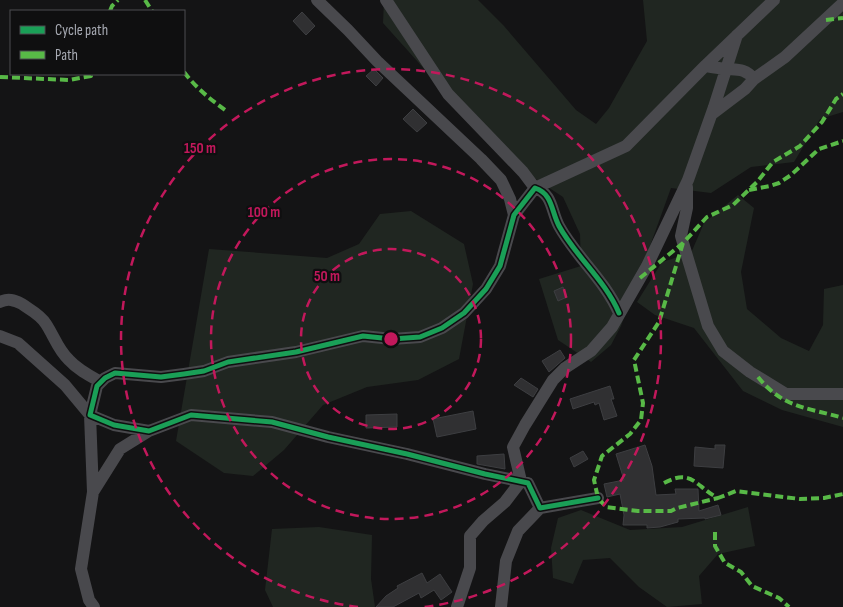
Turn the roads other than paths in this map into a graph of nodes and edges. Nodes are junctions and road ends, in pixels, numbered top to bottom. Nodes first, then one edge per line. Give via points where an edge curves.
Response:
1 (317, 0) edge
2 (386, 0) edge
3 (774, 0) edge
4 (843, 3) edge
5 (737, 35) junction
6 (705, 66) junction
7 (726, 69) junction
8 (754, 79) junction
9 (712, 114) junction
10 (688, 180) junction
11 (535, 188) junction
12 (514, 215) junction
13 (0, 302) edge
14 (619, 313) junction
15 (0, 336) edge
16 (101, 382) junction
17 (843, 394) edge
18 (90, 415) junction
19 (149, 431) junction
20 (521, 481) junction
21 (93, 492) junction
22 (598, 498) dead end
23 (540, 508) junction
24 (94, 607) edge
25 (457, 607) edge
26 (500, 607) edge

1 - 12 street via 482,159 501,180
2 - 11 street via 448,94
3 - 5 street
4 - 8 street via 785,57
5 - 6 street
5 - 7 street
6 - 7 street
6 - 11 street via 626,146
7 - 8 street via 739,68
7 - 9 street
8 - 9 street
9 - 10 street
10 - 14 street via 647,266
10 - 17 street via 687,208 680,236 708,326 723,351 786,394
11 - 12 street
11 - 14 street via 546,195 576,254 614,300
12 - 16 street via 500,266 486,288 464,313 442,328 420,337 362,336 296,352 228,362 204,371 161,377 115,373
13 - 16 street via 14,300 39,315 68,360
14 - 20 street via 612,327 591,351 565,368 554,380 525,425 513,447
15 - 18 street via 18,343 65,385
16 - 18 street via 97,386
18 - 19 street via 114,426
18 - 21 street
19 - 20 street via 191,415 272,422
19 - 21 street via 120,449
20 - 23 street via 528,483
20 - 25 street via 505,502 470,536 470,568
21 - 24 street via 81,569
22 - 23 street
23 - 26 street via 518,531 506,561

